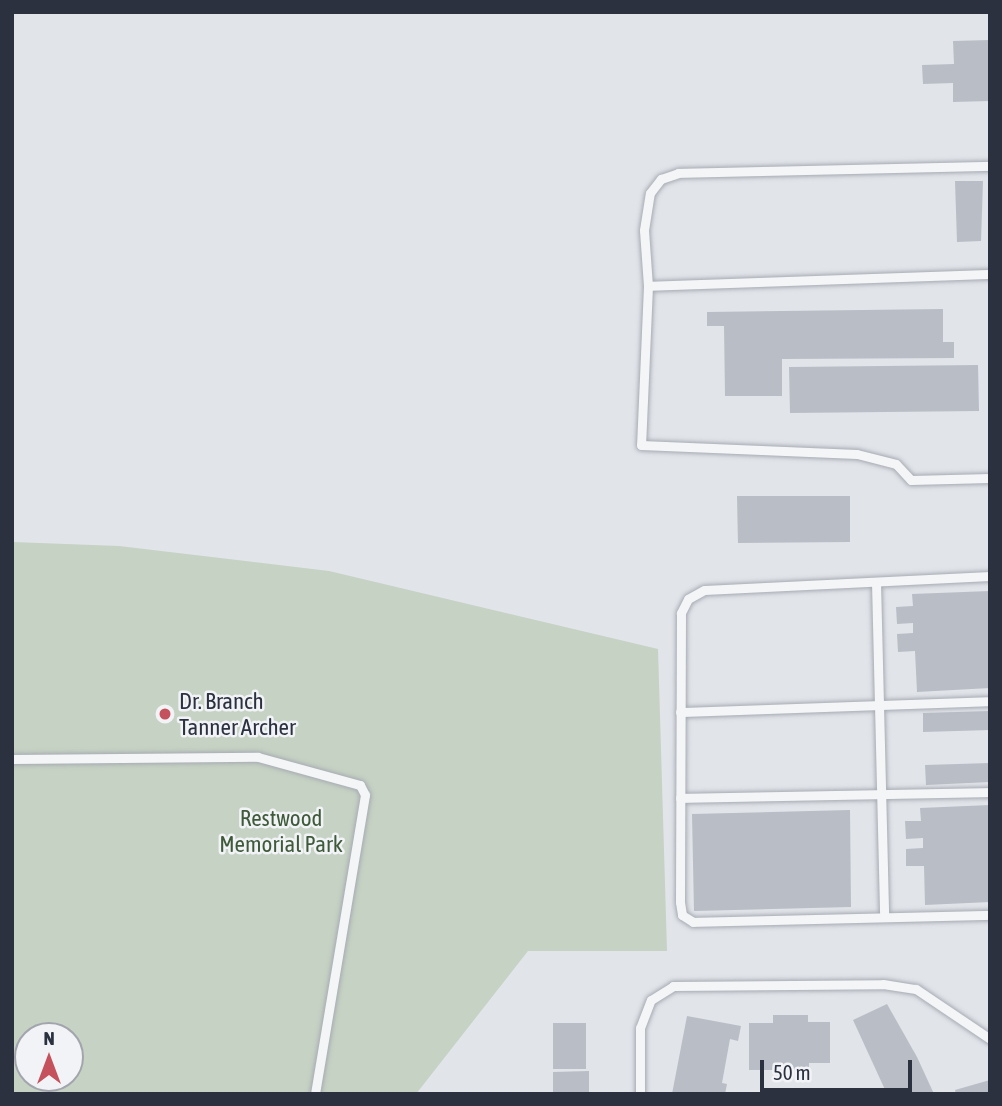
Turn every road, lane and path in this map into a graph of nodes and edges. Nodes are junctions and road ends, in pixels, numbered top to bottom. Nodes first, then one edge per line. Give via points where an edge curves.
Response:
1 (990, 166) edge
2 (990, 274) edge
3 (648, 286) junction
4 (990, 478) edge
5 (990, 576) edge
6 (876, 582) junction
7 (990, 701) edge
8 (879, 706) junction
9 (680, 712) junction
10 (12, 760) edge
11 (990, 792) edge
12 (881, 794) junction
13 (680, 798) junction
14 (990, 915) edge
15 (884, 917) junction
16 (990, 1039) edge
17 (315, 1094) edge
18 (640, 1094) edge

1 - 3 lane via 678,173 661,179 650,193 645,230
2 - 3 lane
3 - 4 lane via 641,445 857,454 896,464 911,480
5 - 6 lane
6 - 8 lane
6 - 9 lane via 704,590 688,599 681,613
7 - 8 lane
8 - 9 lane
8 - 12 lane
9 - 13 lane
10 - 17 lane via 258,757 360,785 365,796
11 - 12 lane
12 - 13 lane
12 - 15 lane
13 - 15 lane via 682,915 694,922
14 - 15 lane
16 - 18 lane via 916,989 883,984 673,986 651,1000 640,1028

